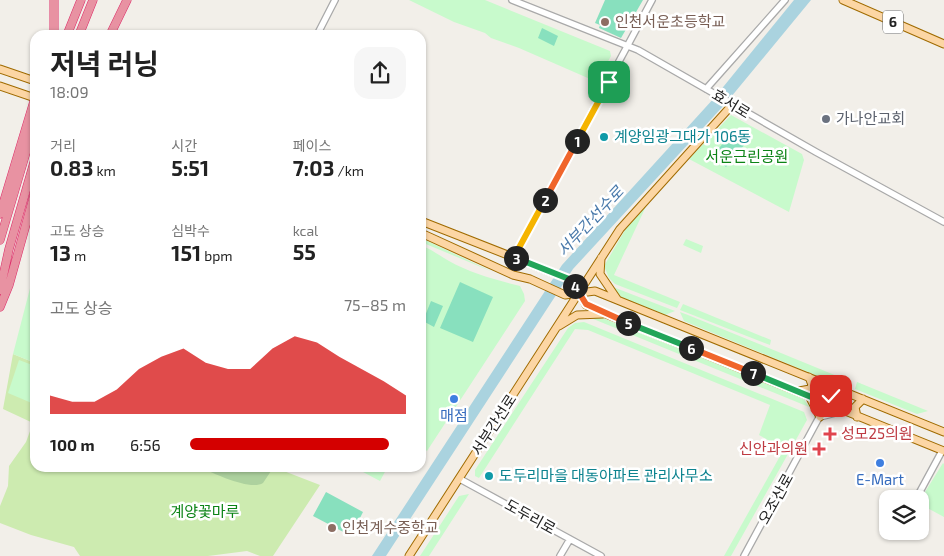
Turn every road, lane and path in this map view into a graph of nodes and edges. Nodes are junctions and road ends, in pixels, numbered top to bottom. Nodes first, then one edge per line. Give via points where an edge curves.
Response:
1 (54, 0) edge
2 (82, 0) edge
3 (93, 0) edge
4 (127, 0) edge
5 (335, 0) edge
6 (512, 0) edge
7 (652, 0) edge
8 (785, 0) edge
9 (843, 0) edge
10 (54, 30) edge
11 (69, 30) edge
12 (81, 30) edge
13 (112, 30) edge
14 (320, 30) edge
15 (944, 44) edge
16 (628, 46) junction
17 (0, 69) edge
18 (30, 79) edge
19 (0, 86) edge
20 (709, 91) junction
21 (30, 96) edge
22 (730, 104) junction
23 (30, 113) edge
24 (30, 135) edge
25 (30, 174) edge
26 (14, 176) junction
27 (30, 210) edge
28 (0, 214) edge
29 (944, 222) edge
30 (426, 223) edge
31 (426, 235) edge
32 (0, 240) edge
33 (514, 257) junction
34 (601, 257) junction
35 (0, 290) edge
36 (578, 293) junction
37 (619, 302) junction
38 (0, 307) edge
39 (606, 314) junction
40 (555, 330) junction
41 (809, 377) junction
42 (835, 388) junction
43 (798, 391) junction
44 (809, 396) junction
45 (863, 399) junction
46 (827, 404) junction
47 (843, 411) junction
48 (857, 416) junction
49 (820, 417) junction
50 (944, 432) edge
51 (943, 451) edge
52 (460, 479) junction
53 (921, 490) edge
54 (570, 539) junction
55 (409, 556) edge
56 (560, 556) edge
57 (601, 556) edge
58 (744, 556) edge

1 - 10 highway
2 - 11 highway
3 - 12 highway
4 - 13 highway
5 - 14 street
6 - 16 street, 효서로
7 - 16 street
8 - 20 street
9 - 15 main road, 6
16 - 20 street, 효서로
16 - 33 street
17 - 18 main road
19 - 21 main road
20 - 22 street, 효서로
22 - 29 street, 효서로
22 - 34 main road, 서부간선로 via 627,219
23 - 26 highway
24 - 26 highway
25 - 35 highway
26 - 28 highway
26 - 32 highway
27 - 38 highway
30 - 33 main road
31 - 36 main road via 513,275 565,294
33 - 36 main road via 574,281
34 - 36 main road, 서부간선로
34 - 37 main road via 600,274
36 - 37 main road via 595,291
36 - 39 main road via 586,304
36 - 40 main road, 서부간선로
37 - 41 main road
39 - 40 main road via 577,315
39 - 43 main road
40 - 52 main road, 서부간선로
41 - 42 main road
41 - 43 main road via 810,389
42 - 45 main road
42 - 46 street, 오조산로
43 - 44 main road
44 - 46 main road
44 - 49 main road
45 - 48 main road via 855,407
45 - 50 main road
46 - 47 main road
46 - 49 street, 오조산로
47 - 48 main road
47 - 49 street
48 - 51 main road
49 - 58 street, 오조산로
51 - 53 street
52 - 54 street, 도두리로
52 - 55 main road, 서부간선로
54 - 56 street
54 - 57 street, 도두리로

